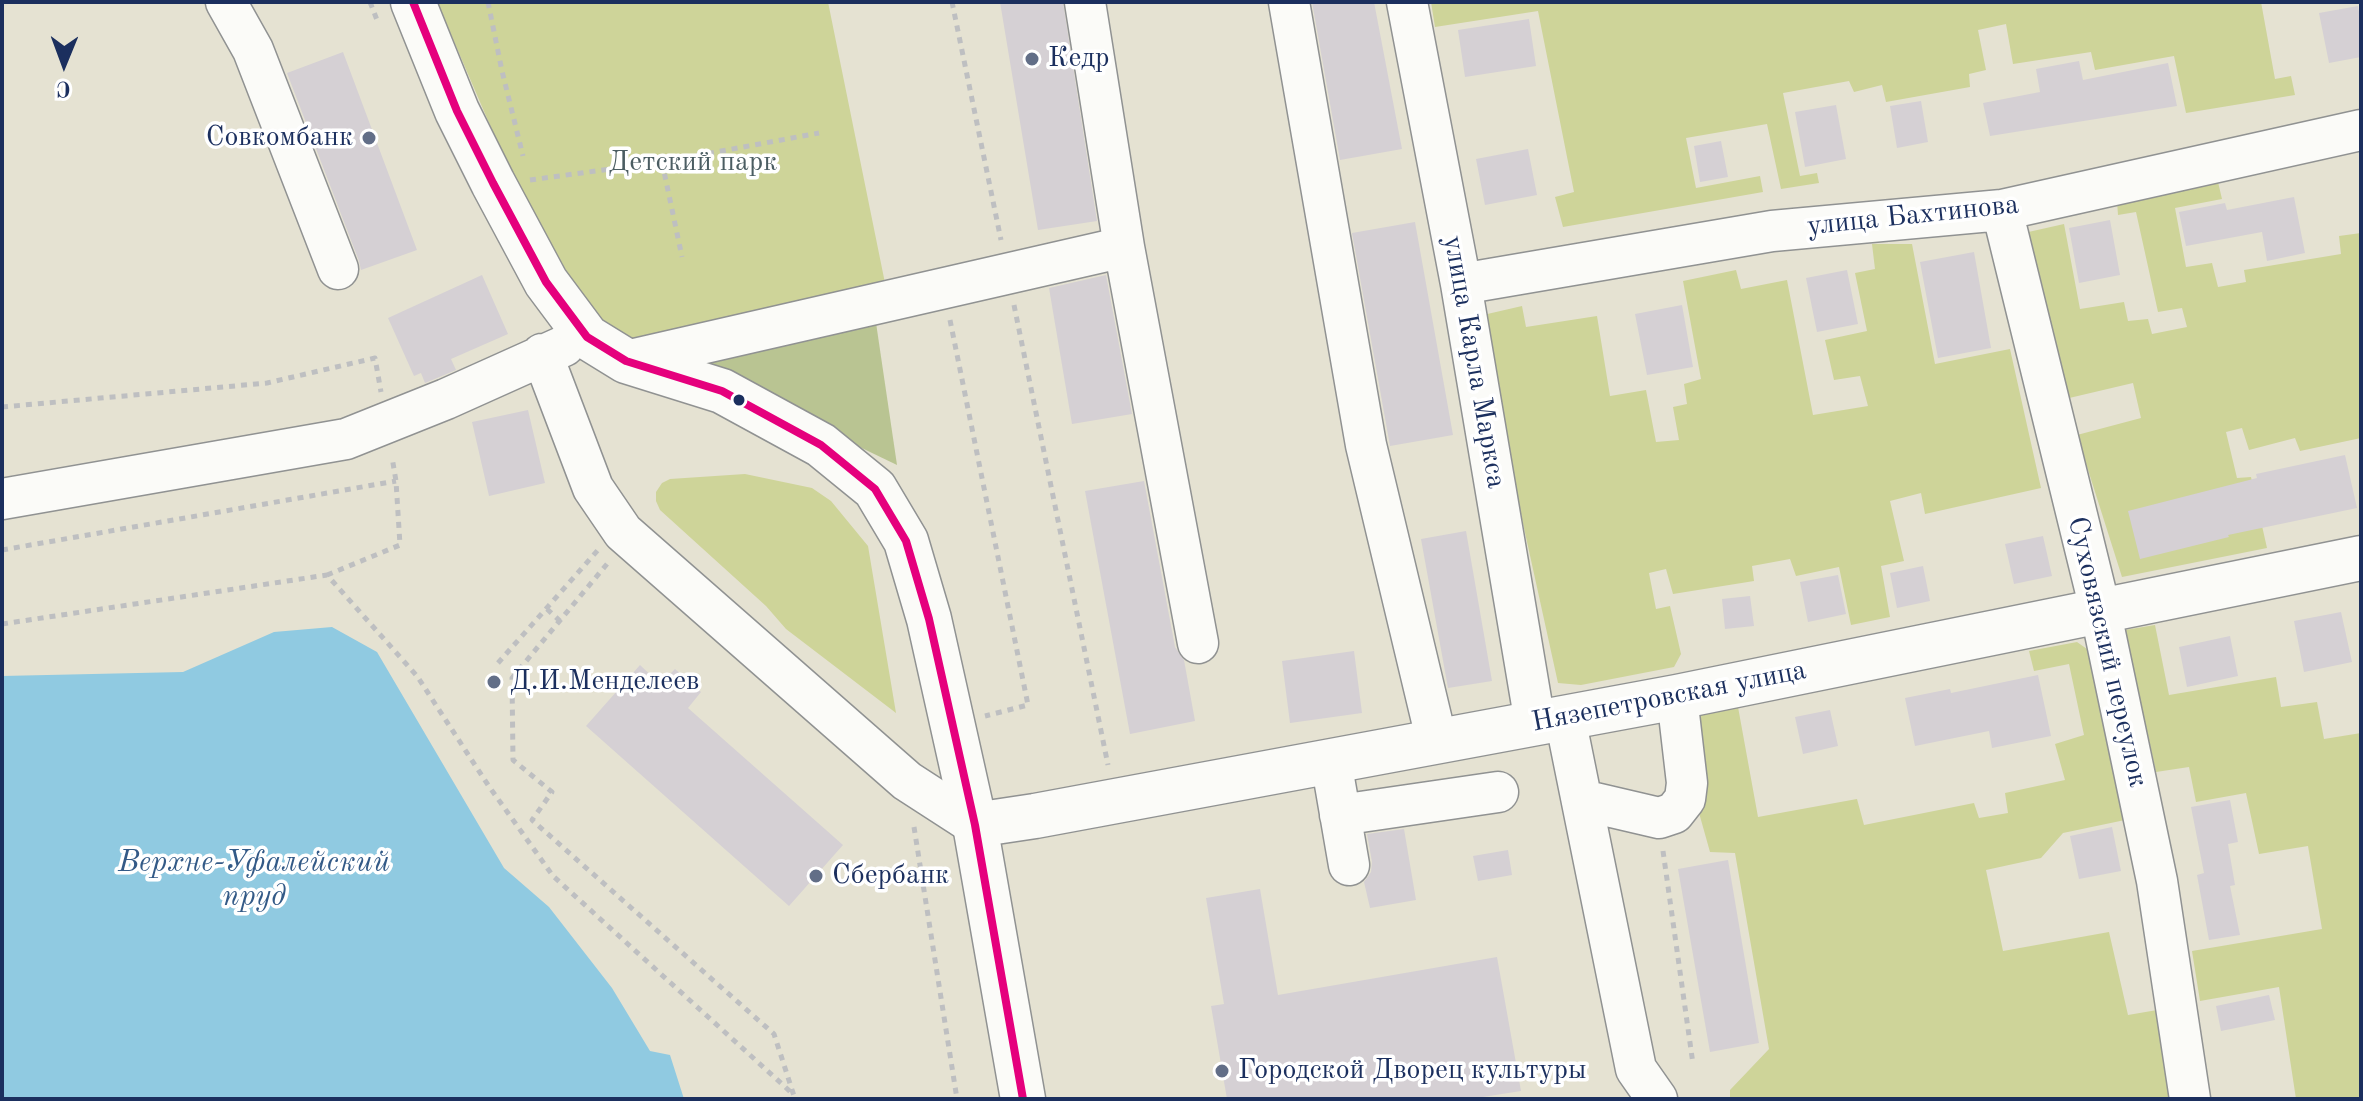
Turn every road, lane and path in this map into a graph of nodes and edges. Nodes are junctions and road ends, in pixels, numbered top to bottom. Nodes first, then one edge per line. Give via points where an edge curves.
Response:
1 (226, 2) edge
2 (413, 2) edge
3 (488, 2) edge
4 (952, 2) edge
5 (1085, 2) edge
6 (1289, 2) edge
7 (1407, 2) edge
8 (2361, 130) edge
9 (819, 133) dead end
10 (662, 162) junction
11 (511, 182) junction
12 (2002, 210) junction
13 (1124, 247) junction
14 (682, 257) dead end
15 (338, 269) dead end
16 (1007, 273) junction
17 (1461, 284) junction
18 (587, 337) junction
19 (542, 354) junction
20 (626, 361) junction
21 (396, 481) dead end
22 (2, 499) edge
23 (623, 532) junction
24 (2, 550) edge
25 (2361, 558) edge
26 (547, 609) junction
27 (2100, 609) junction
28 (560, 621) junction
29 (2, 624) edge
30 (1198, 643) dead end
31 (498, 663) dead end
32 (1677, 697) junction
33 (1550, 721) junction
34 (1437, 742) junction
35 (1331, 761) junction
36 (1498, 792) dead end
37 (1582, 800) junction
38 (1115, 801) junction
39 (1340, 815) junction
40 (1659, 818) junction
41 (975, 825) junction
42 (1349, 865) dead end
43 (1693, 1064) dead end
44 (794, 1097) edge
45 (1023, 1099) edge
46 (1657, 1099) edge
47 (2190, 1099) edge

1 - 15 street via 253,50
2 - 11 main road via 457,111
3 - 11 path via 502,71
4 - 16 path
5 - 13 street
6 - 34 street via 1366,445
7 - 17 street, улица Карла Маркса
8 - 12 street, улица Бахтинова
9 - 10 path
10 - 11 path
10 - 14 path
11 - 18 main road via 546,282
12 - 17 street, улица Бахтинова via 1772,231
12 - 27 street, Суховязский переулок
13 - 16 street
13 - 30 street
16 - 20 street
16 - 38 path
17 - 33 street, улица Карла Маркса
18 - 19 street
18 - 20 main road
19 - 22 street via 346,439
19 - 23 street via 593,488
20 - 41 main road via 722,391 821,445 875,489 906,541
21 - 24 path
23 - 26 path via 592,554
23 - 28 path via 605,567
23 - 41 street via 907,781
25 - 27 main road, Нязепетровская улица
26 - 28 path
26 - 31 path
27 - 32 main road, Нязепетровская улица
27 - 47 street, Суховязский переулок via 2157,881
28 - 44 path via 512,678 513,760 552,792 532,820 774,1034
29 - 44 path via 327,575 417,676 553,876
32 - 33 main road, Нязепетровская улица
32 - 40 street via 1685,799 1674,813
33 - 34 main road, Нязепетровская улица
33 - 37 street, улица Карла Маркса
34 - 35 main road, Нязепетровская улица
35 - 38 main road, Нязепетровская улица
35 - 39 street
36 - 39 street
37 - 40 street
37 - 46 street, улица Карла Маркса via 1636,1069
38 - 41 main road, Нязепетровская улица
39 - 42 street
40 - 43 path
41 - 45 main road

